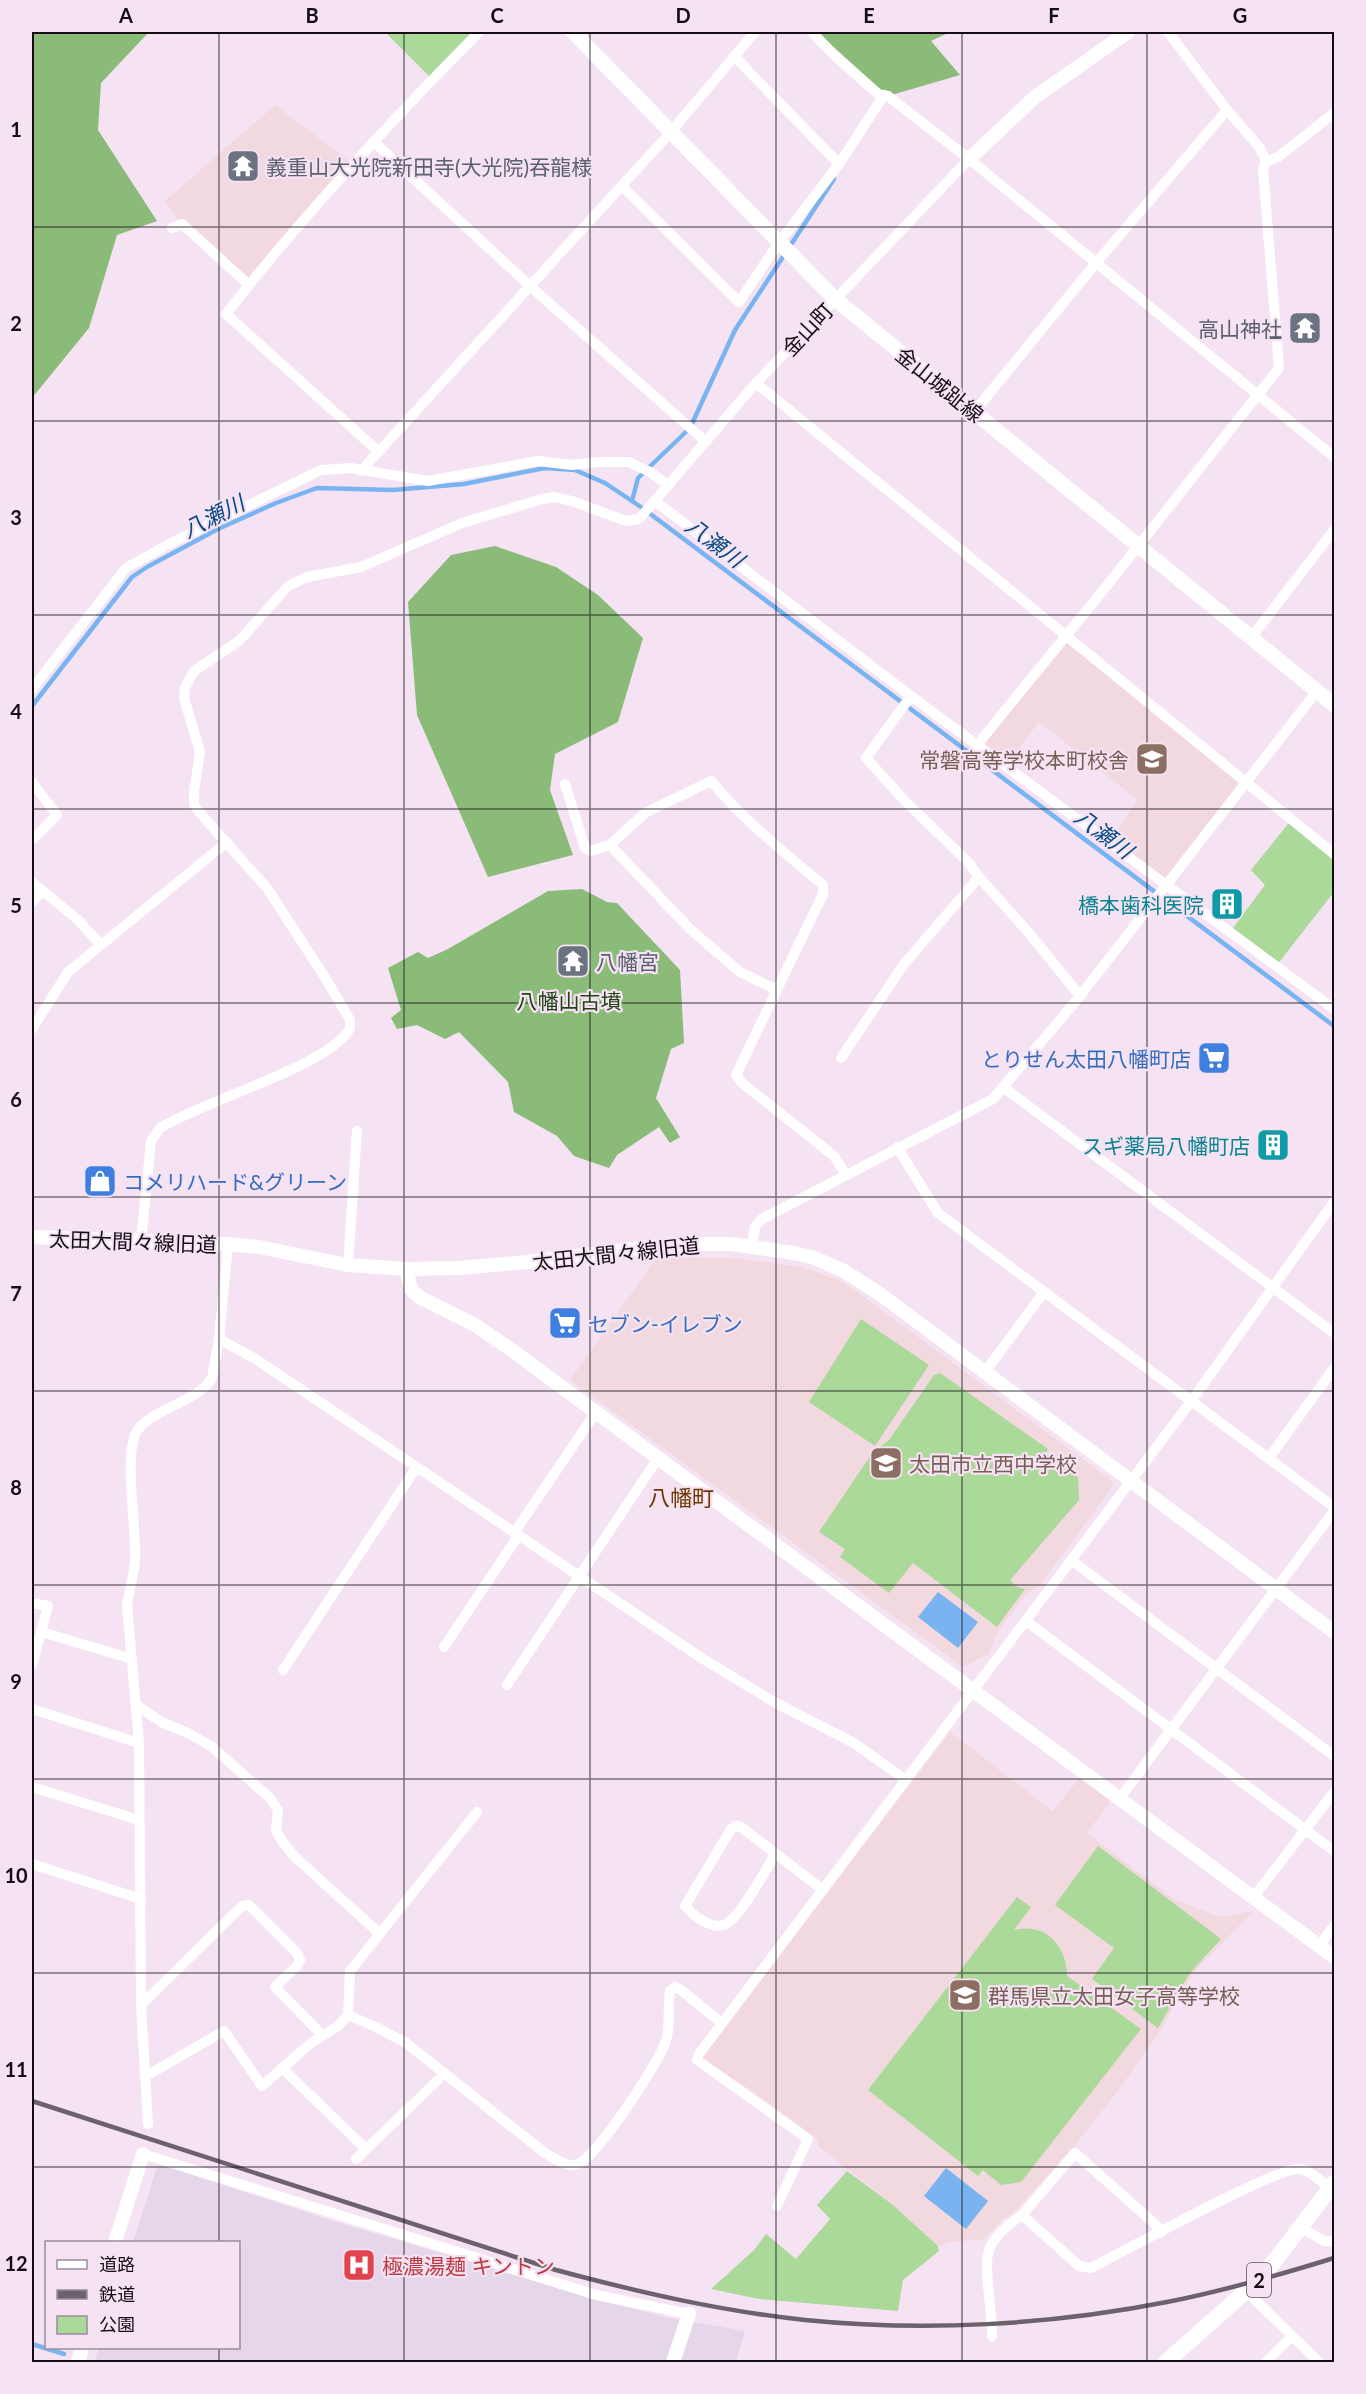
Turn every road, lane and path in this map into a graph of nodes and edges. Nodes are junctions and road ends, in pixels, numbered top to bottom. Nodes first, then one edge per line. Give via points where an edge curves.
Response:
1 (479, 32) edge
2 (573, 32) edge
3 (755, 32) edge
4 (812, 32) edge
5 (1128, 32) edge
6 (1168, 32) edge
7 (734, 56) junction
8 (884, 95) junction
9 (1227, 110) junction
10 (1335, 113) edge
11 (671, 131) junction
12 (374, 142) junction
13 (969, 159) junction
14 (1266, 162) junction
15 (839, 164) junction
16 (622, 186) junction
17 (172, 228) dead end
18 (780, 243) junction
19 (1096, 262) junction
20 (249, 285) junction
21 (530, 286) junction
22 (835, 299) junction
23 (756, 383) junction
24 (1258, 395) junction
25 (974, 412) junction
26 (706, 442) junction
27 (379, 452) junction
28 (1335, 457) edge
29 (361, 471) junction
30 (668, 486) junction
31 (653, 503) junction
32 (1335, 530) edge
33 (1139, 546) junction
34 (1066, 636) junction
35 (1251, 638) junction
36 (32, 689) edge
37 (1317, 691) junction
38 (910, 698) junction
39 (1335, 705) edge
40 (977, 745) junction
41 (1245, 781) junction
42 (32, 782) edge
43 (565, 784) dead end
44 (32, 840) edge
45 (226, 843) junction
46 (610, 845) junction
47 (1335, 854) edge
48 (979, 877) junction
49 (32, 882) edge
50 (1166, 885) junction
51 (42, 892) junction
52 (32, 902) edge
53 (100, 944) junction
54 (777, 990) junction
55 (1080, 996) junction
56 (1335, 1009) edge
57 (32, 1029) edge
58 (840, 1058) dead end
59 (1003, 1087) junction
60 (357, 1131) dead end
61 (897, 1147) junction
62 (846, 1175) junction
63 (1335, 1202) edge
64 (32, 1237) edge
65 (141, 1242) junction
66 (228, 1244) junction
67 (752, 1246) junction
68 (348, 1265) junction
69 (406, 1269) junction
70 (1274, 1288) junction
71 (1044, 1292) junction
72 (1335, 1333) edge
73 (219, 1339) junction
74 (1335, 1368) edge
75 (985, 1372) junction
76 (1192, 1400) junction
77 (596, 1412) junction
78 (658, 1458) junction
79 (1269, 1458) junction
80 (416, 1468) junction
81 (1131, 1480) junction
82 (1335, 1509) edge
83 (516, 1534) junction
84 (1071, 1560) junction
85 (580, 1577) junction
86 (1276, 1590) junction
87 (32, 1603) edge
88 (1026, 1621) junction
89 (42, 1632) junction
90 (1335, 1632) edge
91 (444, 1647) dead end
92 (132, 1659) junction
93 (32, 1665) edge
94 (1217, 1669) junction
95 (283, 1670) dead end
96 (507, 1685) dead end
97 (974, 1691) junction
98 (136, 1705) junction
99 (32, 1709) edge
100 (1171, 1730) junction
101 (140, 1743) junction
102 (1335, 1756) edge
103 (906, 1780) junction
104 (32, 1787) edge
105 (1335, 1792) edge
106 (1120, 1798) junction
107 (477, 1812) dead end
108 (139, 1820) junction
109 (1305, 1830) junction
110 (1335, 1851) edge
111 (775, 1854) junction
112 (32, 1864) edge
113 (823, 1890) junction
114 (1253, 1898) junction
115 (141, 1899) junction
116 (1335, 1926) edge
117 (379, 1933) junction
118 (1319, 1946) junction
119 (1335, 1957) edge
120 (141, 2005) junction
121 (348, 2015) junction
122 (722, 2023) junction
123 (322, 2035) junction
124 (282, 2068) junction
125 (146, 2076) junction
126 (438, 2080) dead end
127 (148, 2124) dead end
128 (366, 2149) junction
129 (143, 2154) joint
130 (356, 2159) dead end
131 (1332, 2186) edge
132 (777, 2206) dead end
133 (1022, 2215) junction
134 (1300, 2227) junction
135 (1161, 2233) junction
136 (115, 2241) edge
137 (1335, 2241) edge
138 (1247, 2292) junction
139 (689, 2314) joint
140 (992, 2336) dead end
141 (1292, 2336) junction
142 (673, 2362) edge
143 (1166, 2362) edge
144 (1266, 2362) edge
145 (1320, 2362) edge

1 - 12 street
2 - 11 main road, 金山城趾線
3 - 7 street
4 - 8 street via 878,94
5 - 13 street via 1035,97
6 - 9 street
7 - 11 street
7 - 15 street
8 - 13 street
8 - 15 street
9 - 14 street via 1260,148
9 - 19 street
10 - 14 street
11 - 16 street
11 - 18 main road, 金山城趾線
12 - 20 street
12 - 21 street
13 - 19 street
13 - 22 street, 金山町
14 - 24 street via 1263,169 1279,368
15 - 18 street
16 - 18 street via 739,302
16 - 21 street
17 - 20 street via 182,224
18 - 22 main road, 金山城趾線
19 - 24 street
19 - 25 street
20 - 27 street via 226,314
21 - 26 street
21 - 27 street
22 - 23 street, 金山町
22 - 25 main road, 金山城趾線
23 - 26 street, 金山町
23 - 34 street
24 - 28 street
24 - 33 street
25 - 33 main road, 金山城趾線
26 - 30 street, 金山町
27 - 29 street
29 - 30 street via 428,481 538,461 572,465 629,462
29 - 36 street via 321,470 126,568
30 - 31 street, 金山町
31 - 38 street
31 - 45 street, 金山町 via 642,516 626,521 555,496 462,523 362,567 307,577 288,586 238,641 194,671 185,688 184,698 200,752 194,804
32 - 35 street
33 - 34 street
33 - 35 main road, 金山城趾線
34 - 40 street
34 - 41 street
35 - 37 main road, 金山城趾線
37 - 39 main road, 金山城趾線
37 - 41 street
38 - 40 street
38 - 48 street via 866,758
40 - 50 street
41 - 47 street
41 - 50 street
42 - 44 street via 57,815
43 - 46 street via 585,848 591,851
45 - 53 street
45 - 65 street via 267,888 326,979 350,1020 350,1028 342,1040 306,1062 160,1128 151,1141
46 - 54 street via 690,929 740,972
46 - 54 street via 645,813 711,781 767,839 823,885 823,894
48 - 55 street
48 - 58 street via 915,949
49 - 51 street
50 - 55 street
50 - 56 street
51 - 52 street
51 - 53 street via 78,920
53 - 57 street via 68,972
54 - 62 street via 736,1075 834,1156
55 - 59 street
59 - 61 street via 993,1099
59 - 70 street
60 - 68 street
61 - 62 street
61 - 71 street via 938,1213
62 - 67 street via 762,1219 755,1227
63 - 70 street
64 - 65 street, 太田大間々線旧道
65 - 66 street, 太田大間々線旧道
66 - 68 street, 太田大間々線旧道
66 - 73 street
67 - 69 street, 太田大間々線旧道 via 673,1244 518,1263
67 - 75 street, 太田大間々線旧道 via 794,1253 844,1270
68 - 69 street, 太田大間々線旧道
69 - 77 street via 411,1289 420,1297 475,1325
70 - 72 street
70 - 76 street
71 - 75 street
71 - 76 street
73 - 80 street via 254,1358
73 - 92 street via 209,1383 149,1421 138,1430 135,1439 131,1472 135,1560 127,1605
74 - 79 street
75 - 81 street, 太田大間々線旧道
76 - 79 street
76 - 81 street
77 - 78 street
77 - 83 street
78 - 85 street
78 - 97 street
79 - 82 street
80 - 83 street
80 - 95 street
81 - 84 street
81 - 86 street, 太田大間々線旧道
82 - 86 street
83 - 85 street
83 - 91 street
84 - 88 street
84 - 94 street
85 - 96 street
85 - 103 street via 703,1659 854,1743
86 - 90 street, 太田大間々線旧道
86 - 94 street
87 - 89 street via 48,1606
88 - 97 street
88 - 100 street
89 - 92 street
89 - 93 street
92 - 98 street
94 - 100 street
94 - 102 street
97 - 103 street
97 - 106 street
98 - 101 street
98 - 117 street via 211,1746 269,1797 278,1810 276,1831 282,1841
99 - 101 street
100 - 106 street
100 - 109 street
101 - 108 street
103 - 113 street
104 - 108 street
105 - 109 street
106 - 114 street
107 - 117 street
108 - 115 street
109 - 110 street
109 - 114 street
111 - 111 street via 736,1826 686,1906 711,1925 725,1925 739,1911
111 - 113 street
112 - 115 street
113 - 122 street
114 - 118 street
115 - 120 street
116 - 118 street
117 - 121 street via 350,1971
118 - 119 street
120 - 123 street via 242,1906 249,1905 297,1953 297,1966 275,1987
120 - 125 street
121 - 122 street via 406,2043 545,2153 570,2165 579,2164 620,2119 662,2050 670,1991 681,1990
121 - 123 street
122 - 132 street via 697,2060 808,2139
123 - 124 street
124 - 125 street via 262,2086 224,2031
124 - 128 street
125 - 127 street
126 - 128 street
128 - 130 street
129 - 136 street
129 - 139 street via 596,2295
131 - 134 main road, 2
131 - 135 street via 1301,2169 1289,2170
133 - 135 street via 1084,2268 1092,2268
133 - 135 street via 1076,2153
133 - 140 street via 1011,2222 988,2251
134 - 137 street via 1324,2241
134 - 138 main road, 2
138 - 141 street
138 - 143 main road, 2
139 - 142 street
141 - 144 street
141 - 145 street

